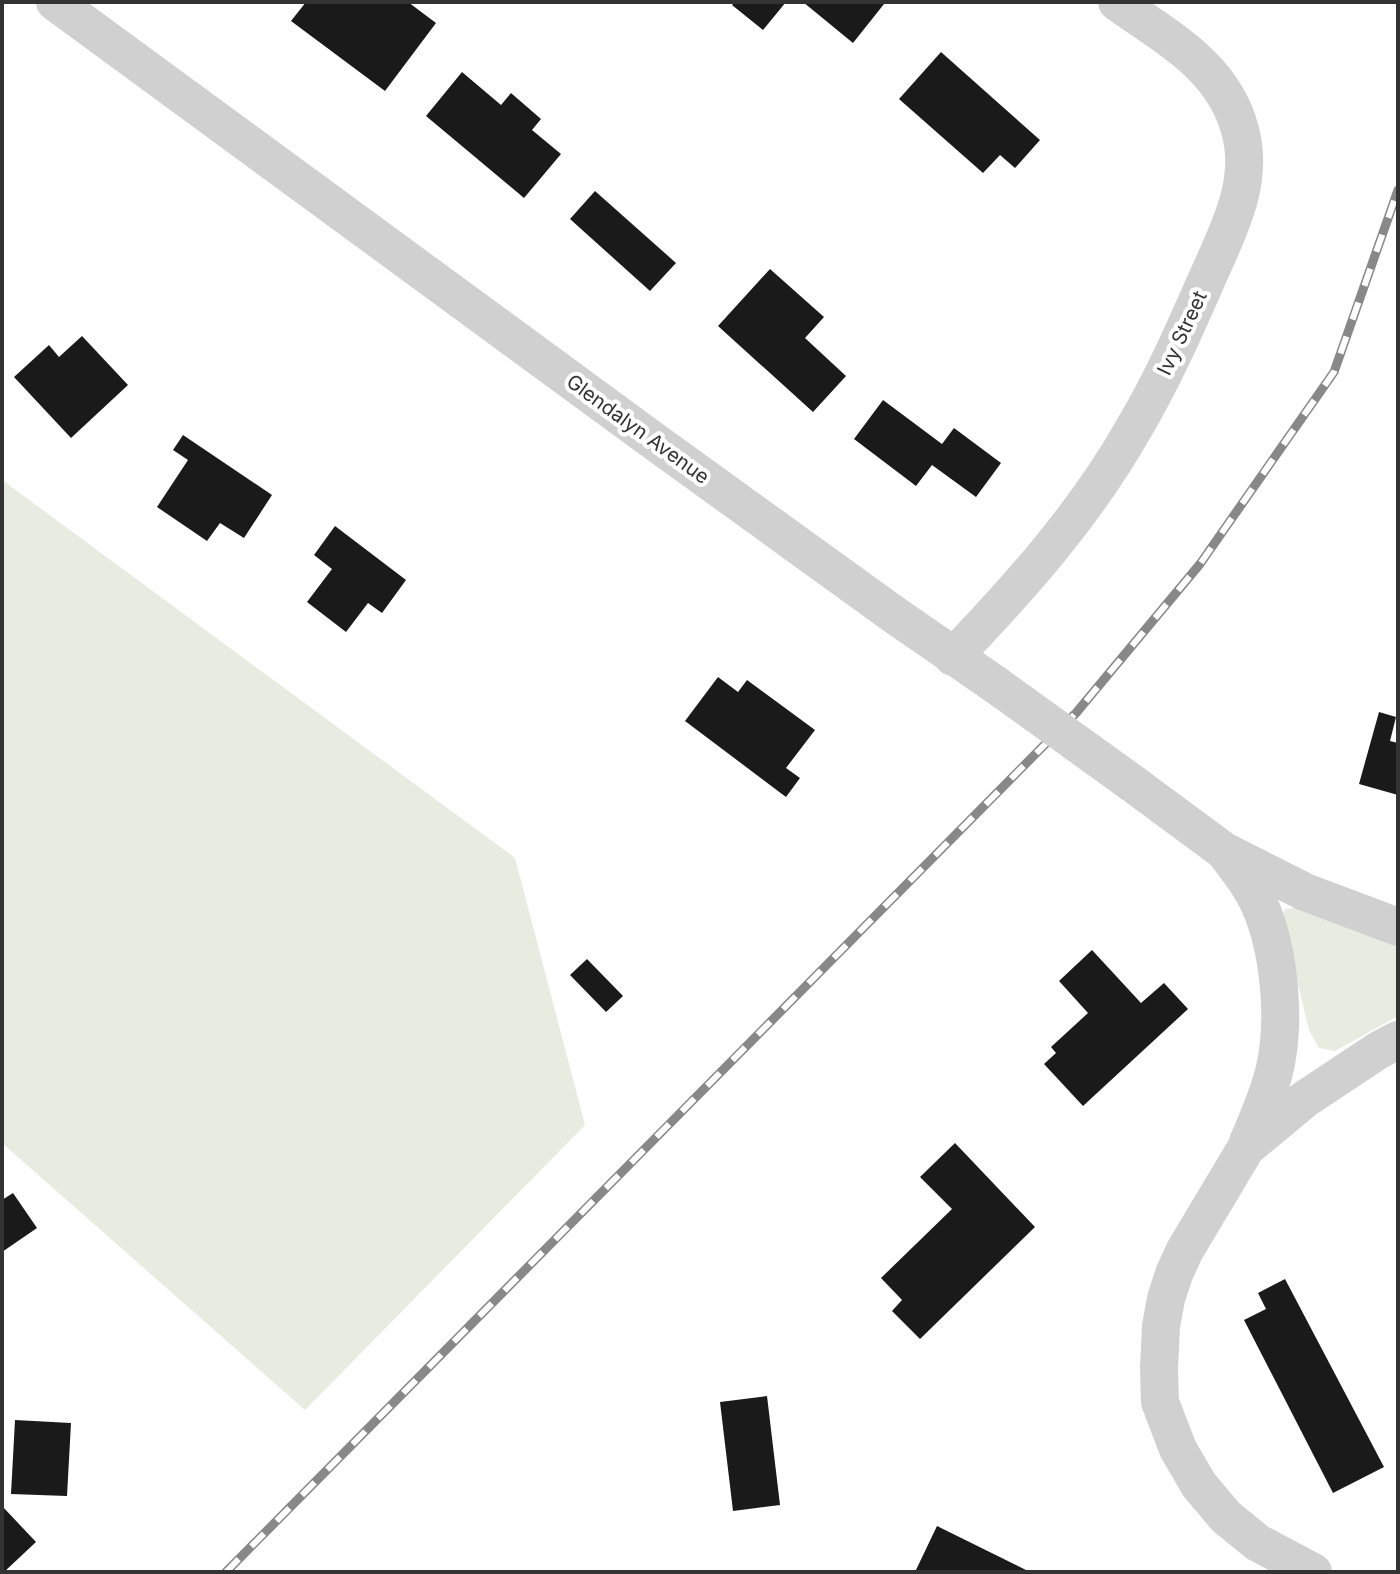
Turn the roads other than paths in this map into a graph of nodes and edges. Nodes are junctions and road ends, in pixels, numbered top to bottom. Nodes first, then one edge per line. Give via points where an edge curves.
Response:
1 (55, 2) edge
2 (1117, 2) edge
3 (953, 657) junction
4 (1224, 851) junction
5 (1398, 927) edge
6 (1398, 1040) edge
7 (1246, 1148) junction
8 (1313, 1572) edge

1 - 3 street, Glendalyn Avenue
2 - 3 street, Ivy Street via 1195,58 1215,79 1241,132 1242,190 1169,364 1133,430 1048,553
3 - 4 street, Glendalyn Avenue, bridge
4 - 5 street via 1305,892
4 - 7 street via 1260,907 1271,939 1281,1011 1274,1073
6 - 7 street via 1305,1099
7 - 8 street via 1174,1274 1161,1326 1160,1402 1178,1449 1226,1517 1258,1543

